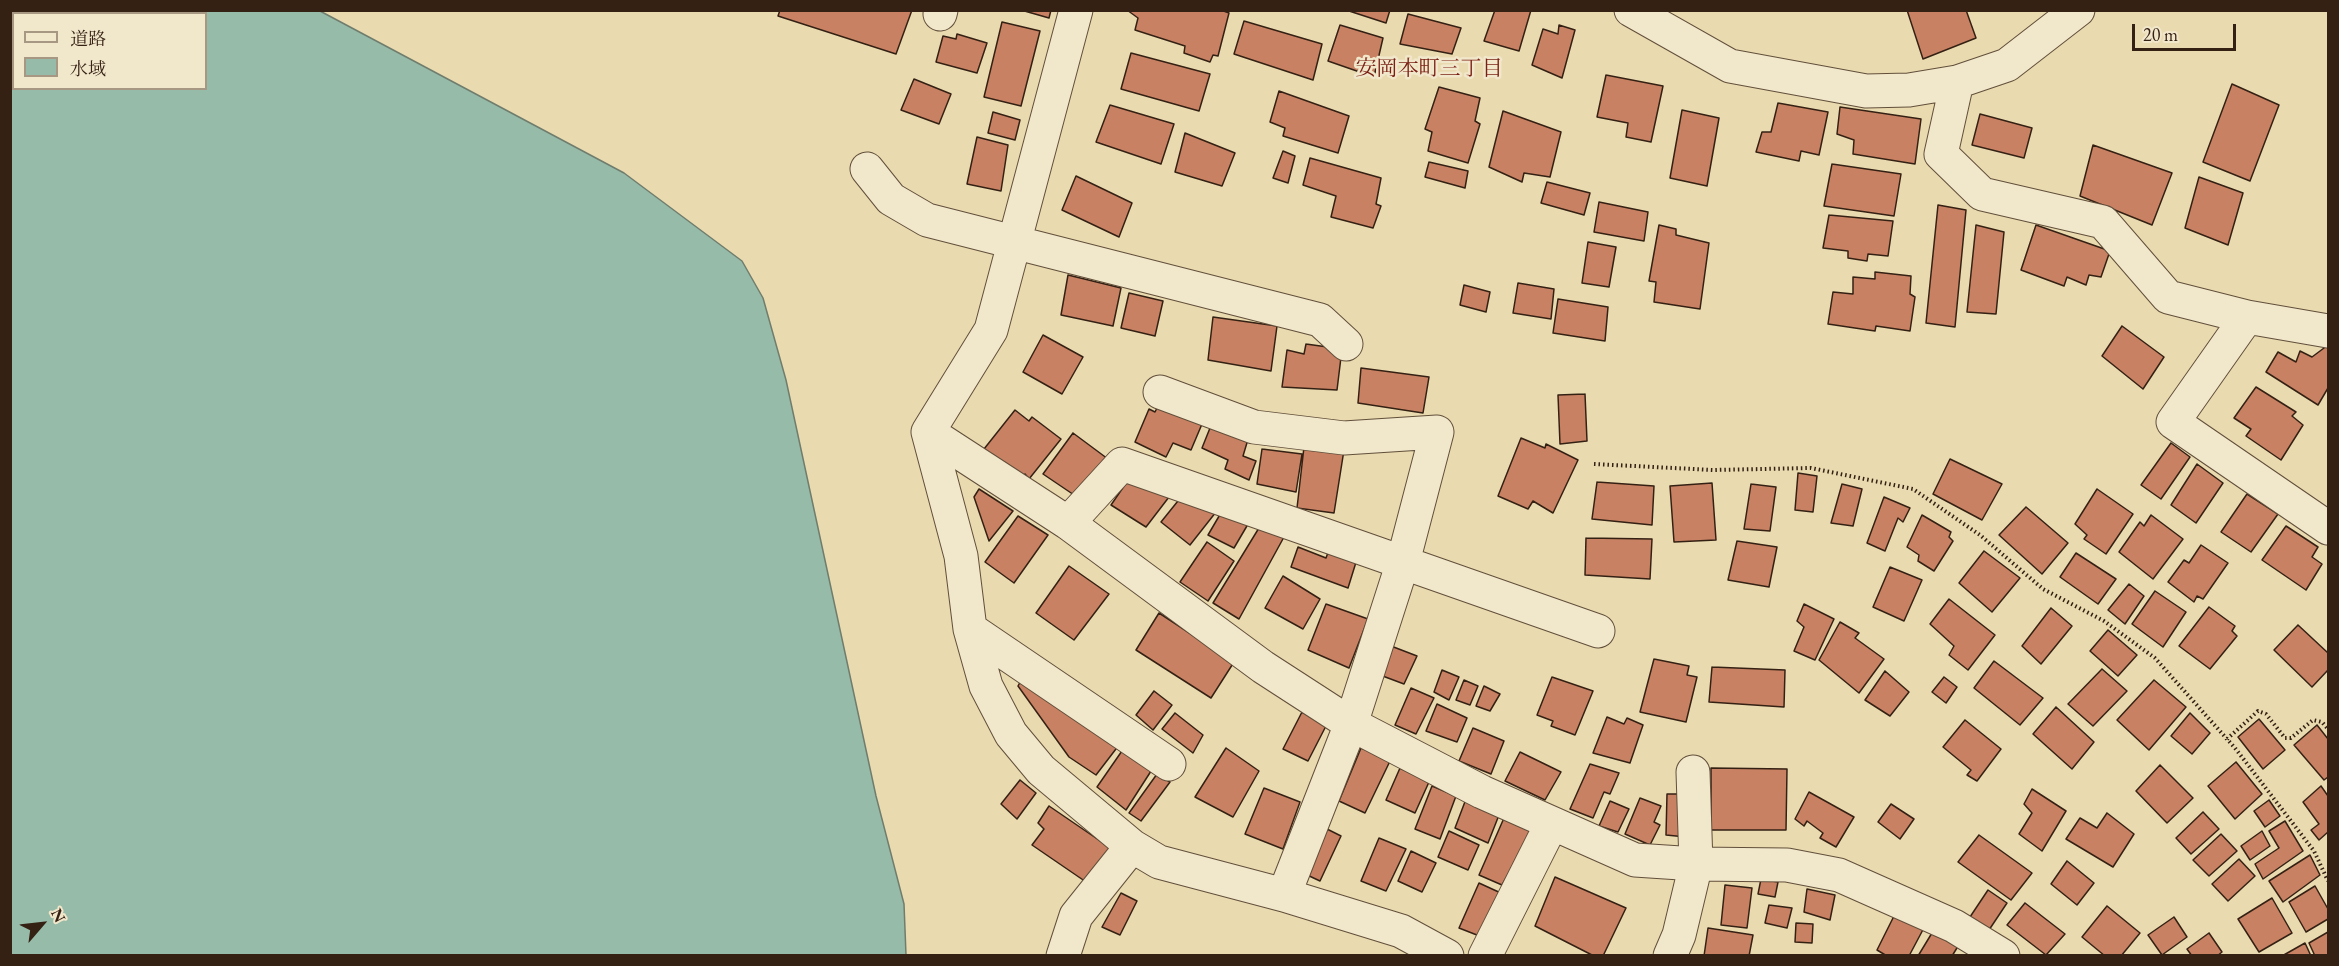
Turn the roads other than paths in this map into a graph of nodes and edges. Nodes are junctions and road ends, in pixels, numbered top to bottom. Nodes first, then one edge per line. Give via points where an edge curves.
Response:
1 (1076, 10) edge
2 (1631, 10) edge
3 (2078, 10) edge
4 (1957, 82) junction
5 (867, 169) dead end
6 (1015, 243) junction
7 (2247, 317) junction
8 (2328, 331) edge
9 (1346, 344) dead end
10 (1160, 392) dead end
11 (928, 432) junction
12 (1068, 522) junction
13 (2328, 528) edge
14 (1403, 562) junction
15 (970, 629) junction
16 (1598, 630) dead end
17 (1351, 724) junction
18 (1168, 764) dead end
19 (1693, 772) dead end
20 (1551, 825) junction
21 (1132, 846) junction
22 (1696, 864) junction
23 (1284, 895) junction
24 (1063, 956) edge
25 (1447, 956) edge
26 (1485, 956) edge
27 (1670, 956) edge
28 (2003, 956) edge

1 - 6 street
2 - 4 street via 1730,66 1866,91 1909,90
3 - 4 street via 2007,66
4 - 7 street via 1941,154 1982,194 2103,222 2168,297
5 - 6 street via 891,199 927,220
6 - 9 street via 1320,320
6 - 11 street via 991,330
7 - 8 street
7 - 13 street via 2173,422
10 - 14 street via 1254,428 1344,438 1437,432
11 - 12 street
11 - 15 street via 961,556
12 - 14 street via 1122,464
12 - 17 street via 1263,667
14 - 16 street
14 - 17 street
15 - 18 street
15 - 21 street via 986,686 1011,734 1041,770
17 - 20 street
17 - 23 street
19 - 22 street
20 - 22 street via 1635,860
20 - 26 street
21 - 23 street via 1159,862
21 - 24 street via 1076,916
22 - 27 street
22 - 28 street via 1787,865 1839,875 1954,926
23 - 25 street via 1401,931

